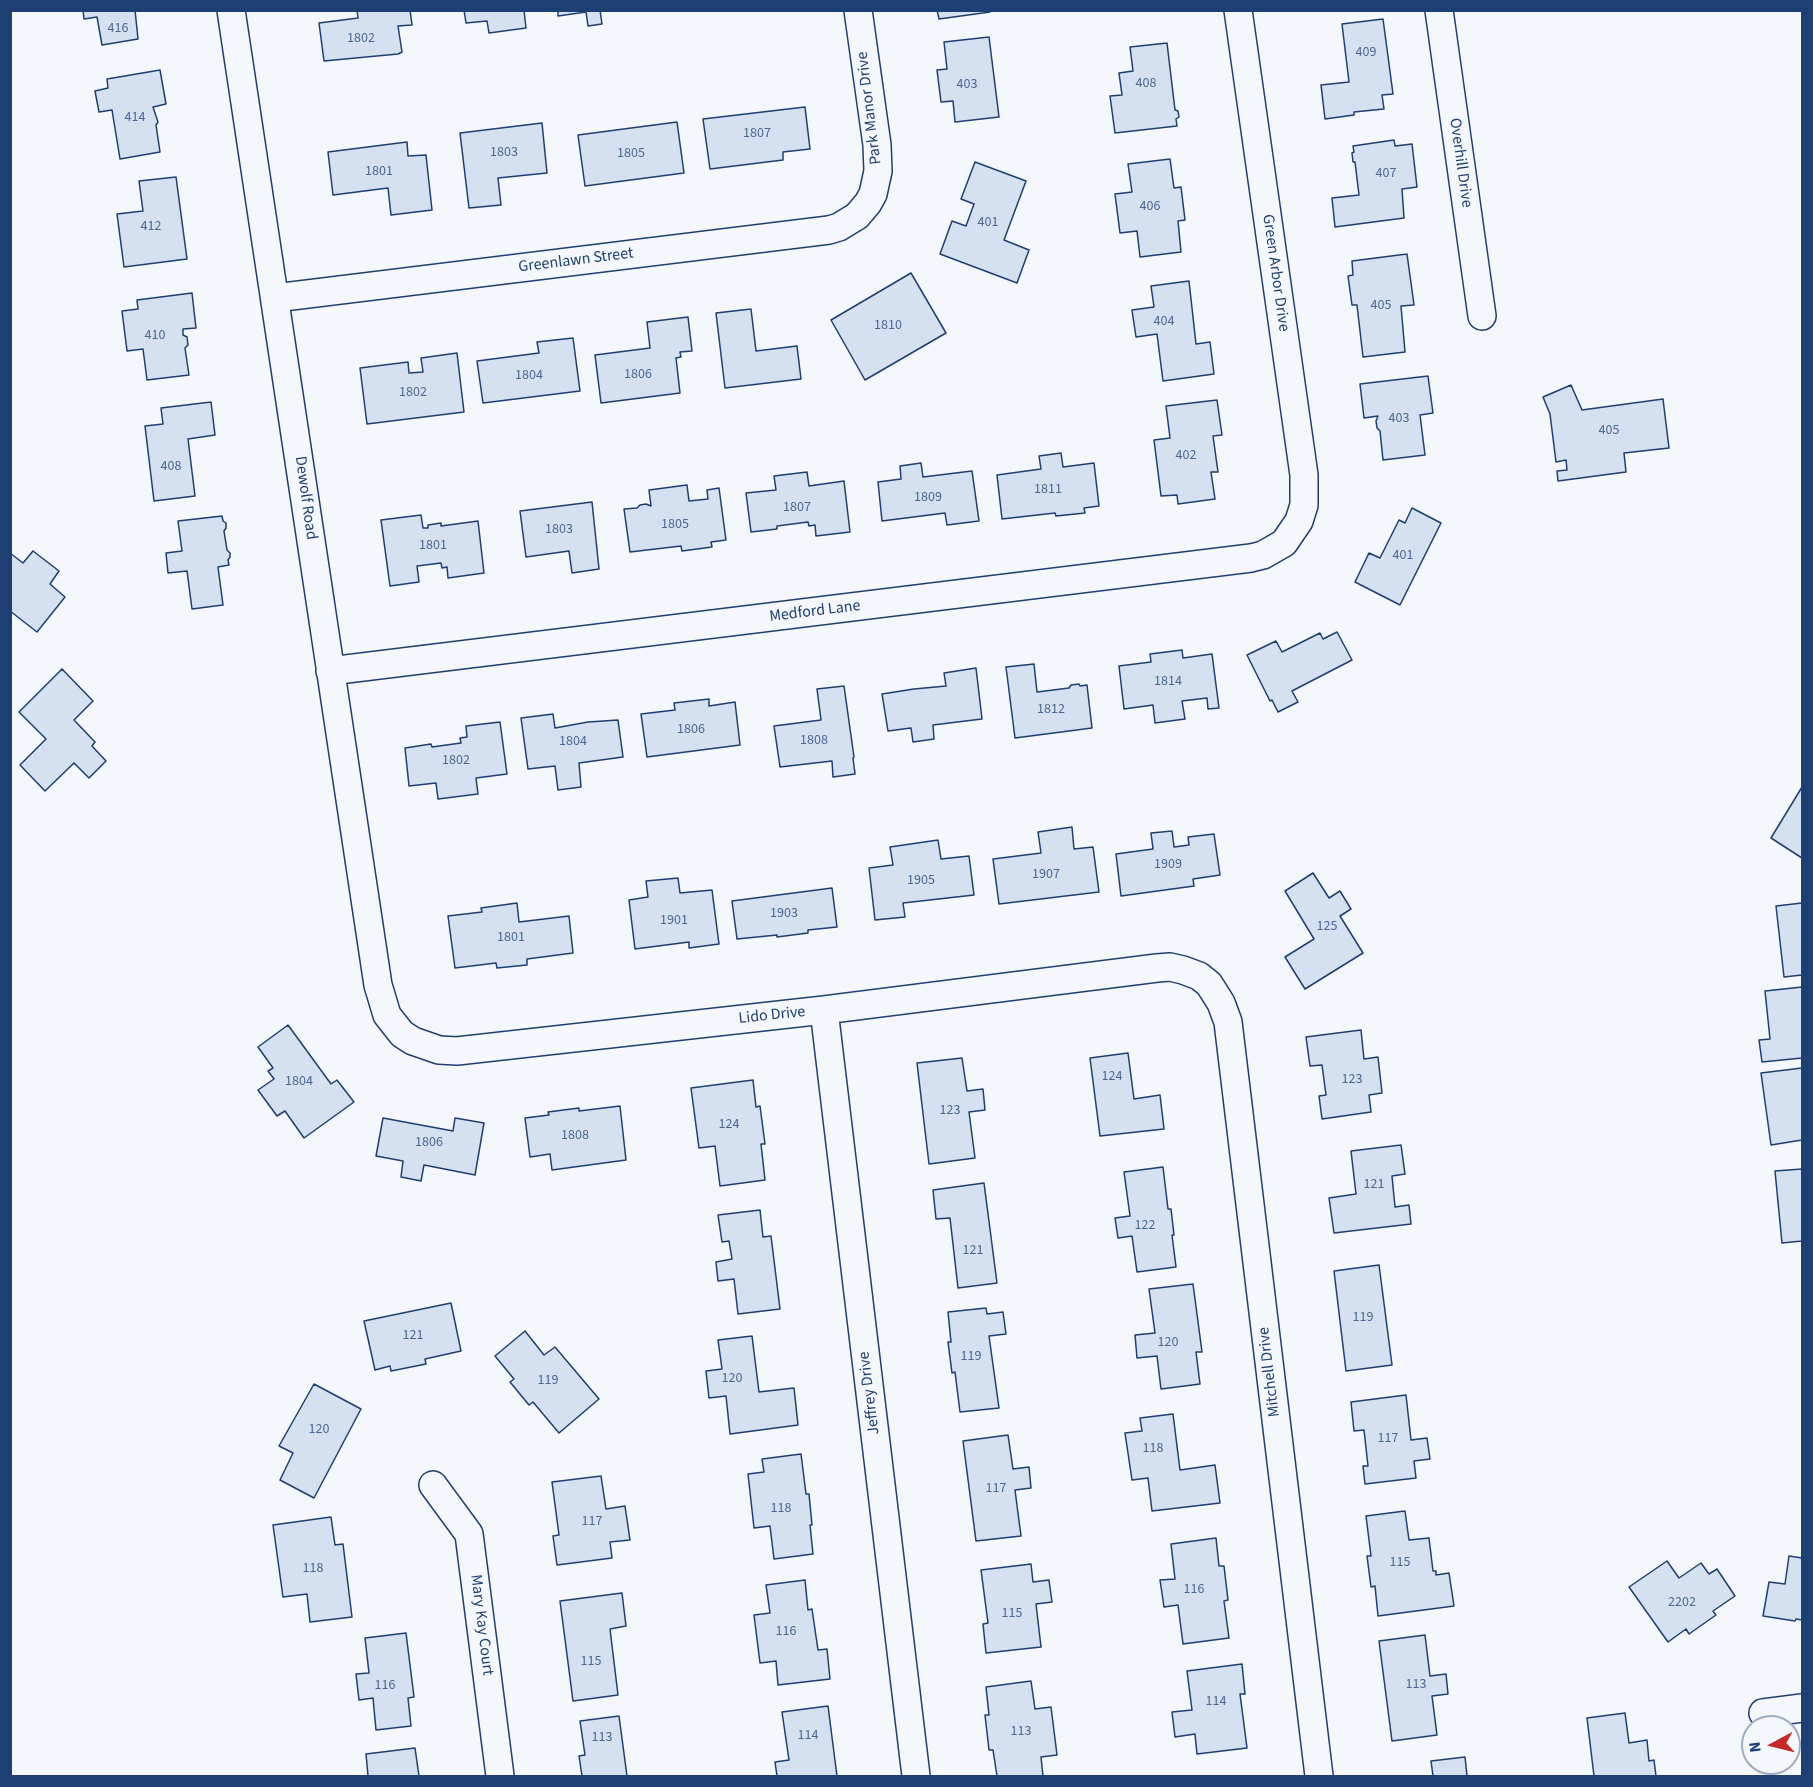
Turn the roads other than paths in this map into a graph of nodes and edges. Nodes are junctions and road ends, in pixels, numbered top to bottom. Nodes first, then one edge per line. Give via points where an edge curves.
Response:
1 (231, 10) edge
2 (858, 10) edge
3 (1238, 10) edge
4 (1439, 10) edge
5 (868, 203) joint
6 (275, 298) junction
7 (1482, 316) dead end
8 (1292, 533) joint
9 (330, 671) junction
10 (1199, 976) joint
11 (378, 985) joint
12 (824, 1010) junction
13 (433, 1485) dead end
14 (1803, 1708) edge
15 (1763, 1713) dead end
16 (500, 1776) edge
17 (916, 1776) edge
18 (1319, 1776) edge

1 - 6 street, Dewolf Road
2 - 5 street, Park Manor Drive via 878,159 876,182
3 - 8 street, Green Arbor Drive via 1304,475 1304,505
4 - 7 street, Overhill Drive
5 - 6 street, Greenlawn Street via 857,216 829,230
6 - 9 street, Dewolf Road
8 - 9 street, Medford Lane via 1274,550 1251,558
9 - 11 street, Dewolf Road
10 - 12 street, Lido Drive via 1170,967 1157,968
10 - 18 street, Mitchell Drive via 1221,1002 1228,1022
11 - 12 street, Lido Drive via 387,1015 396,1027 413,1041 439,1050 469,1050
12 - 17 street, Jeffrey Drive
13 - 16 street, Mary Kay Court via 469,1534
14 - 15 street

